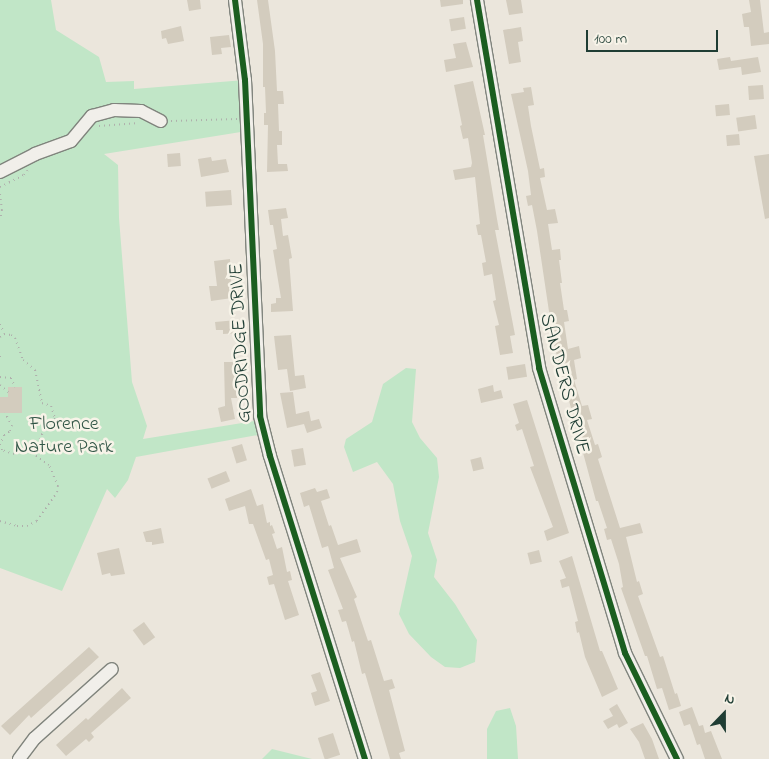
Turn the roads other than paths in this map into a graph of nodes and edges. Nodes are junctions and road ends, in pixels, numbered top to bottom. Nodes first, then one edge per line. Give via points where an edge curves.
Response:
1 (235, 0) edge
2 (477, 0) edge
3 (162, 122) road end
4 (0, 172) edge
5 (112, 669) dead end
6 (19, 759) edge
7 (364, 759) edge
8 (677, 759) edge

1 - 7 street, GOODRIDGE DRIVE via 243,51 260,420
2 - 8 street, SANDERS DRIVE via 539,368 625,653
3 - 4 street via 141,111 114,110 92,116 71,141
5 - 6 street via 35,738

